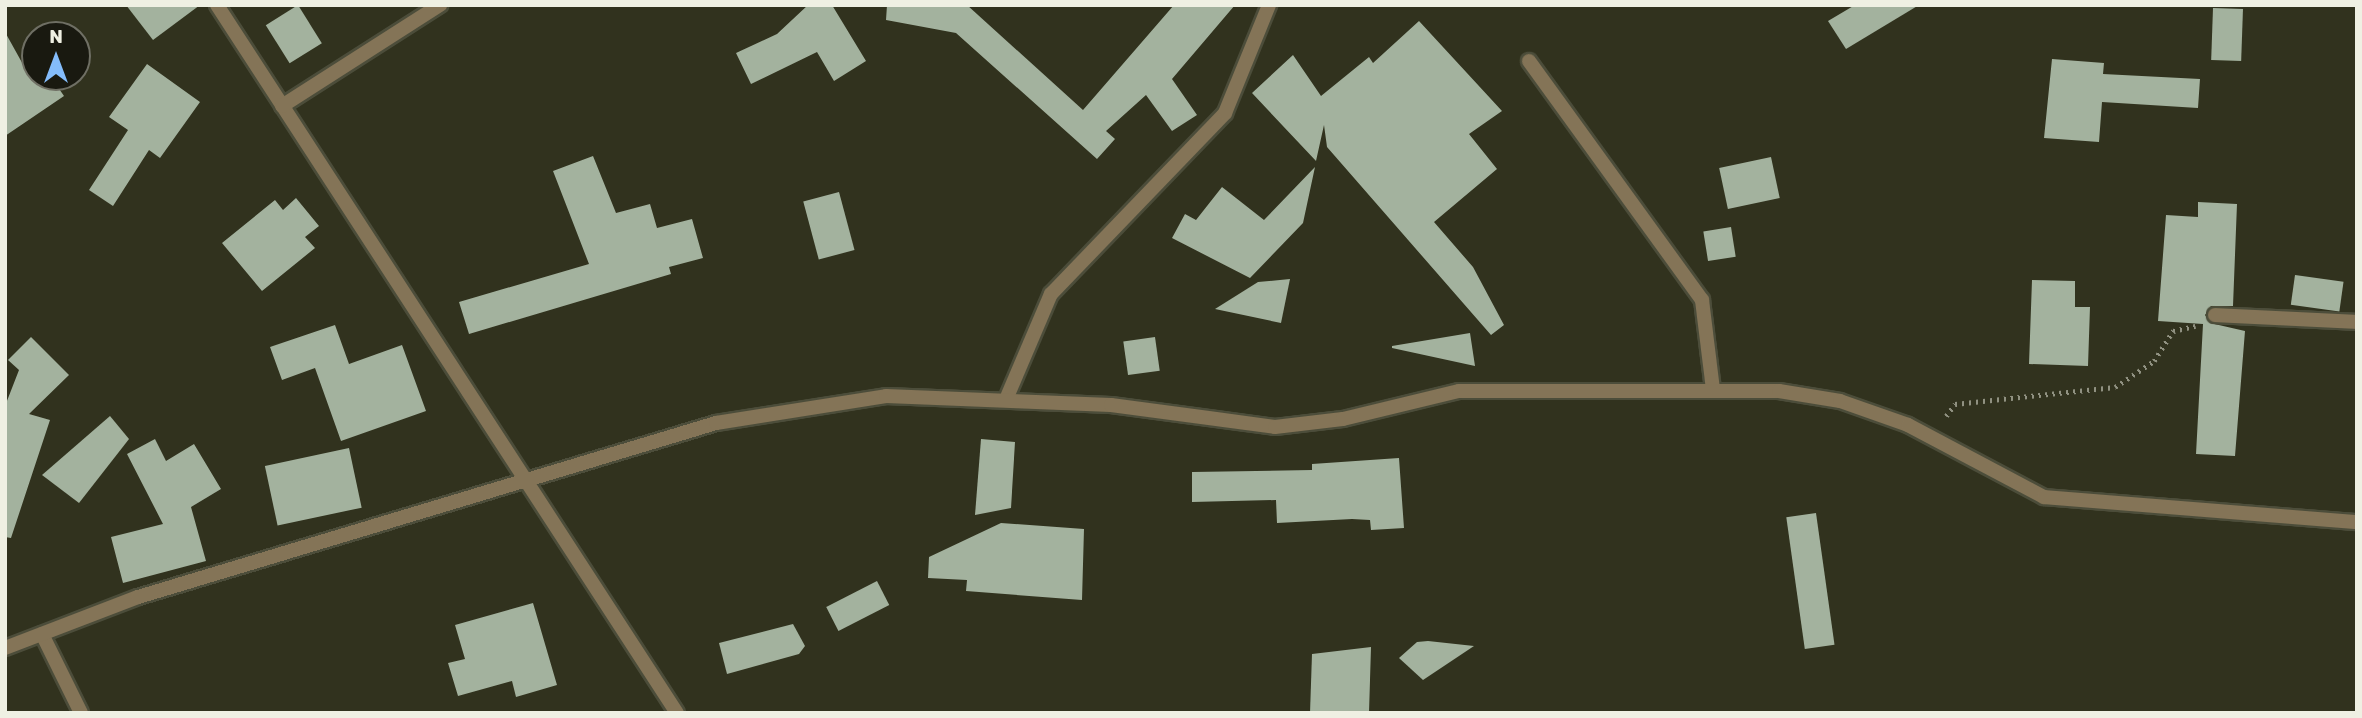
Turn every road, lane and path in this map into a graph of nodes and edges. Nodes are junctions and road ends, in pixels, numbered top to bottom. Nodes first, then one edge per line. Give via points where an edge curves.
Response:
1 (217, 5) edge
2 (440, 5) edge
3 (1269, 5) edge
4 (1530, 61) dead end
5 (282, 106) junction
6 (2215, 315) joint
7 (2357, 322) edge
8 (1713, 390) junction
9 (1007, 397) junction
10 (1931, 436) junction
11 (531, 482) junction
12 (2357, 522) edge
13 (42, 634) junction
14 (5, 648) edge
15 (81, 713) edge
16 (677, 713) edge

1 - 5 street
2 - 5 street
3 - 9 street via 1225,113 1051,294
4 - 8 street via 1702,300
5 - 11 street
6 - 7 street
6 - 10 path via 2173,331 2154,361 2115,387 1955,404
8 - 9 street via 1459,391 1343,419 1275,427 1170,410
8 - 10 street via 1840,401
9 - 11 street via 886,396 716,424
10 - 12 street via 2044,497
11 - 13 street via 138,597
11 - 16 street
13 - 14 street
13 - 15 street

